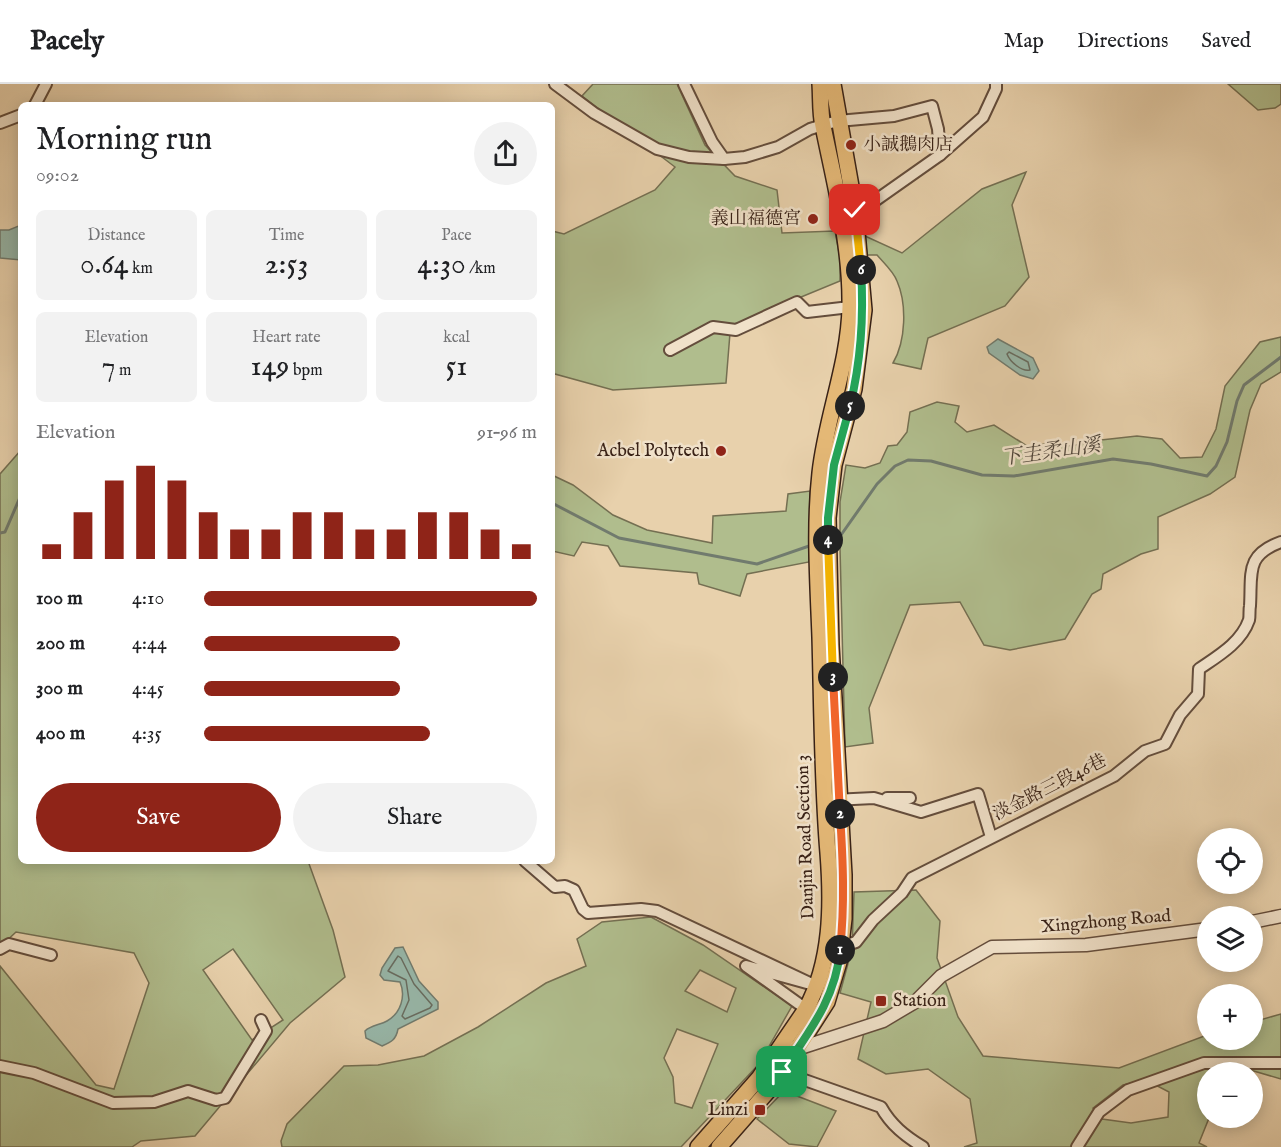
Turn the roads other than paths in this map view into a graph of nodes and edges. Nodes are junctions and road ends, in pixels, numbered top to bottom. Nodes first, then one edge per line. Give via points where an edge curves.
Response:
1 (46, 84) edge
2 (555, 84) edge
3 (684, 84) edge
4 (820, 84) edge
5 (833, 84) edge
6 (996, 84) edge
7 (37, 102) edge
8 (18, 116) edge
9 (0, 123) edge
10 (830, 123) junction
11 (940, 155) junction
12 (724, 159) junction
13 (855, 210) junction
14 (850, 307) junction
15 (670, 350) dead end
16 (823, 518) junction
17 (1281, 542) edge
18 (874, 798) junction
19 (910, 798) dead end
20 (831, 800) junction
21 (991, 837) junction
22 (528, 864) edge
23 (1281, 916) edge
24 (1263, 920) edge
25 (1197, 930) edge
26 (841, 947) junction
27 (0, 949) edge
28 (51, 955) dead end
29 (806, 1009) junction
30 (261, 1020) dead end
31 (790, 1047) junction
32 (1281, 1063) edge
33 (0, 1066) edge
34 (782, 1072) junction
35 (698, 1147) edge
36 (719, 1147) edge
37 (923, 1147) edge
38 (1077, 1147) edge

1 - 7 street
2 - 12 street via 594,113 657,149 689,157
3 - 12 street
4 - 10 main road
5 - 10 main road
6 - 11 street via 983,117
8 - 9 street
10 - 11 street via 894,116 932,106
10 - 12 street via 778,147
10 - 13 main road
10 - 14 main road
11 - 13 street
13 - 16 main road via 862,327 854,389
14 - 15 street via 807,312 797,302 736,330 713,327
14 - 16 main road via 845,352 822,456
16 - 20 main road, Danjin Road Section 3
17 - 21 street, 淡金路三段46巷 via 1268,546 1252,563 1249,620 1233,645 1199,669 1198,694 1180,715 1165,744 1145,751 1114,776
18 - 19 street
18 - 20 street
18 - 21 street via 921,812 978,794
20 - 26 main road, Danjin Road Section 3 via 844,875
20 - 29 main road, Danjin Road Section 3 via 829,932 823,963
21 - 26 street, 淡金路三段46巷 via 912,878 856,942
22 - 29 street via 555,887 574,890 588,912 657,911 814,985 746,966
23 - 24 street
25 - 31 street, Xingzhong Road via 1086,945 992,947 941,976 915,1002 883,1021
26 - 31 main road, Danjin Road Section 3 via 827,1002
27 - 28 street via 9,944
29 - 31 main road, Danjin Road Section 3
30 - 33 street via 266,1031 225,1098 216,1100 188,1091 154,1102 113,1102 34,1073
31 - 34 main road, Danjin Road Section 3
31 - 35 main road, Danjin Road Section 3
32 - 38 street via 1203,1063 1128,1090 1099,1112
34 - 36 main road, Danjin Road Section 3
34 - 37 street via 881,1107 890,1122

